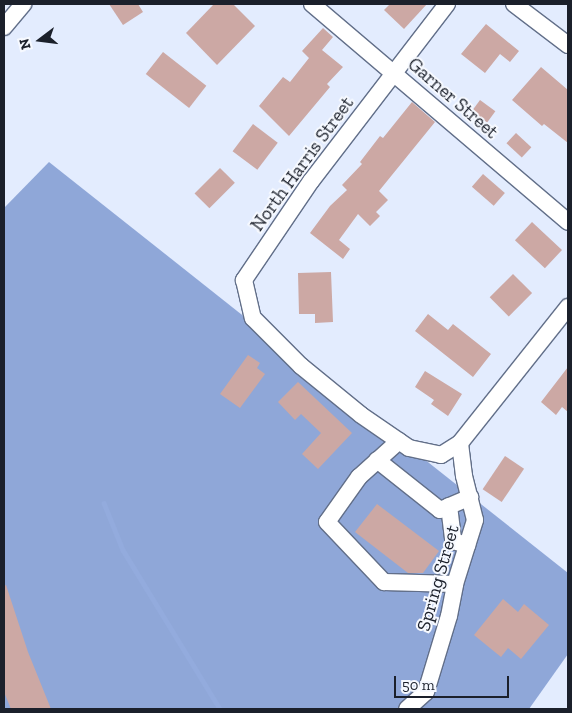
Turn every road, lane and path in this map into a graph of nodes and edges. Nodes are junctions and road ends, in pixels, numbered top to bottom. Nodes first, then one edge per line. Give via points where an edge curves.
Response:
1 (23, 4) edge
2 (312, 4) edge
3 (447, 4) edge
4 (514, 4) edge
5 (4, 27) edge
6 (568, 46) edge
7 (394, 74) junction
8 (568, 222) edge
9 (568, 307) edge
10 (399, 441) junction
11 (460, 443) junction
12 (377, 460) junction
13 (470, 497) junction
14 (444, 508) junction
15 (467, 545) junction
16 (455, 584) junction
17 (407, 709) edge

1 - 5 street
2 - 7 street, Garner Street
3 - 7 street, North Harris Street
4 - 6 street
7 - 8 street, Garner Street
7 - 10 street, North Harris Street via 311,181 244,280 253,318 301,366
9 - 11 street
10 - 11 street via 409,448 441,455
10 - 12 street
11 - 13 street, Spring Street
12 - 14 street
12 - 16 street via 359,477 327,522 384,582
13 - 14 street
13 - 15 street, Spring Street via 475,520
14 - 15 street via 453,541
15 - 16 street, Spring Street
16 - 17 street, Spring Street via 449,616 426,692

